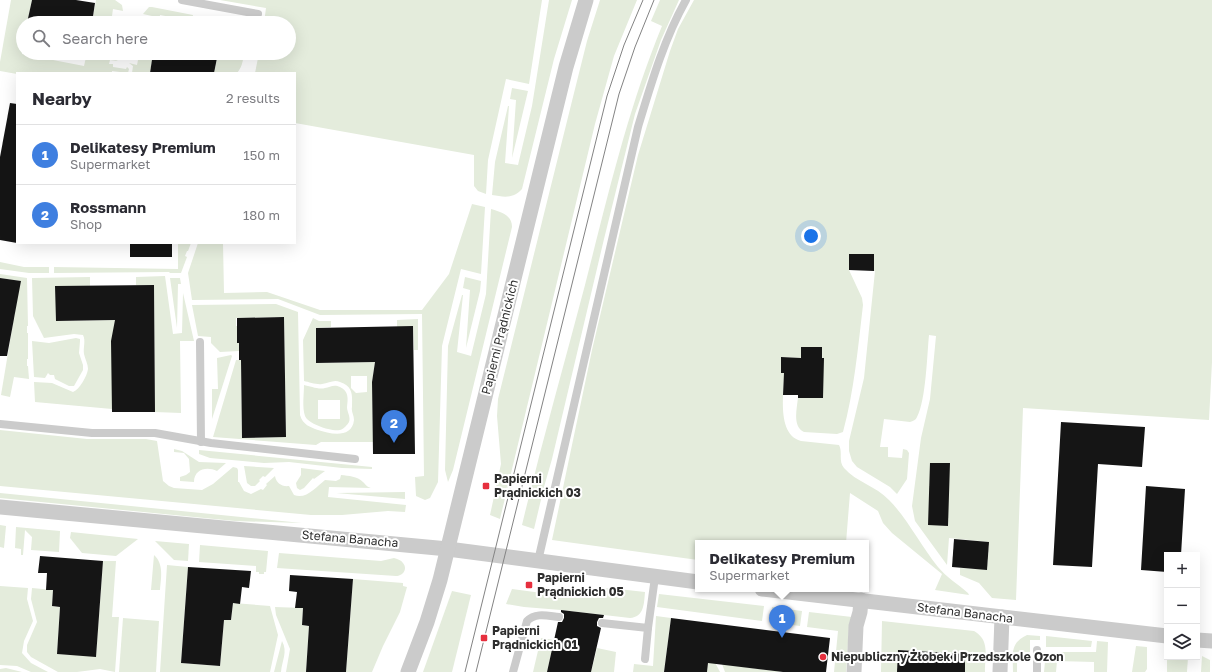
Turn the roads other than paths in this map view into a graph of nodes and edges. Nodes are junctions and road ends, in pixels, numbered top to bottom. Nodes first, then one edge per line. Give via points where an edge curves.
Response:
1 (182, 0) edge
2 (586, 0) edge
3 (686, 0) edge
4 (258, 14) dead end
5 (200, 342) dead end
6 (0, 424) edge
7 (201, 442) junction
8 (354, 459) dead end
9 (0, 507) edge
10 (448, 549) junction
11 (538, 561) junction
12 (654, 577) junction
13 (695, 582) edge
14 (789, 592) edge
15 (861, 600) junction
16 (1002, 617) junction
17 (559, 618) dead end
18 (602, 623) dead end
19 (648, 628) junction
20 (1164, 636) edge
21 (1200, 640) edge
22 (1212, 641) edge
23 (1037, 650) dead end
24 (645, 659) dead end
25 (408, 672) edge
26 (513, 672) edge
27 (854, 672) edge
28 (1000, 672) edge
29 (1037, 672) edge

1 - 4 lane
2 - 10 street, Papierni Prądnickich via 572,45
3 - 11 lane via 658,64 638,127
5 - 7 lane
6 - 7 lane via 92,433 155,433
7 - 8 lane
9 - 10 street, Stefana Banacha
10 - 11 street, Stefana Banacha
10 - 25 street, Papierni Prądnickich via 435,600
11 - 12 street, Stefana Banacha
12 - 13 street, Stefana Banacha
12 - 19 lane
14 - 15 street, Stefana Banacha
15 - 16 street, Stefana Banacha
15 - 27 street via 856,626
16 - 20 street, Stefana Banacha
16 - 28 street
17 - 26 lane via 536,615 527,621
18 - 19 lane
19 - 24 lane
21 - 22 street
23 - 29 lane

